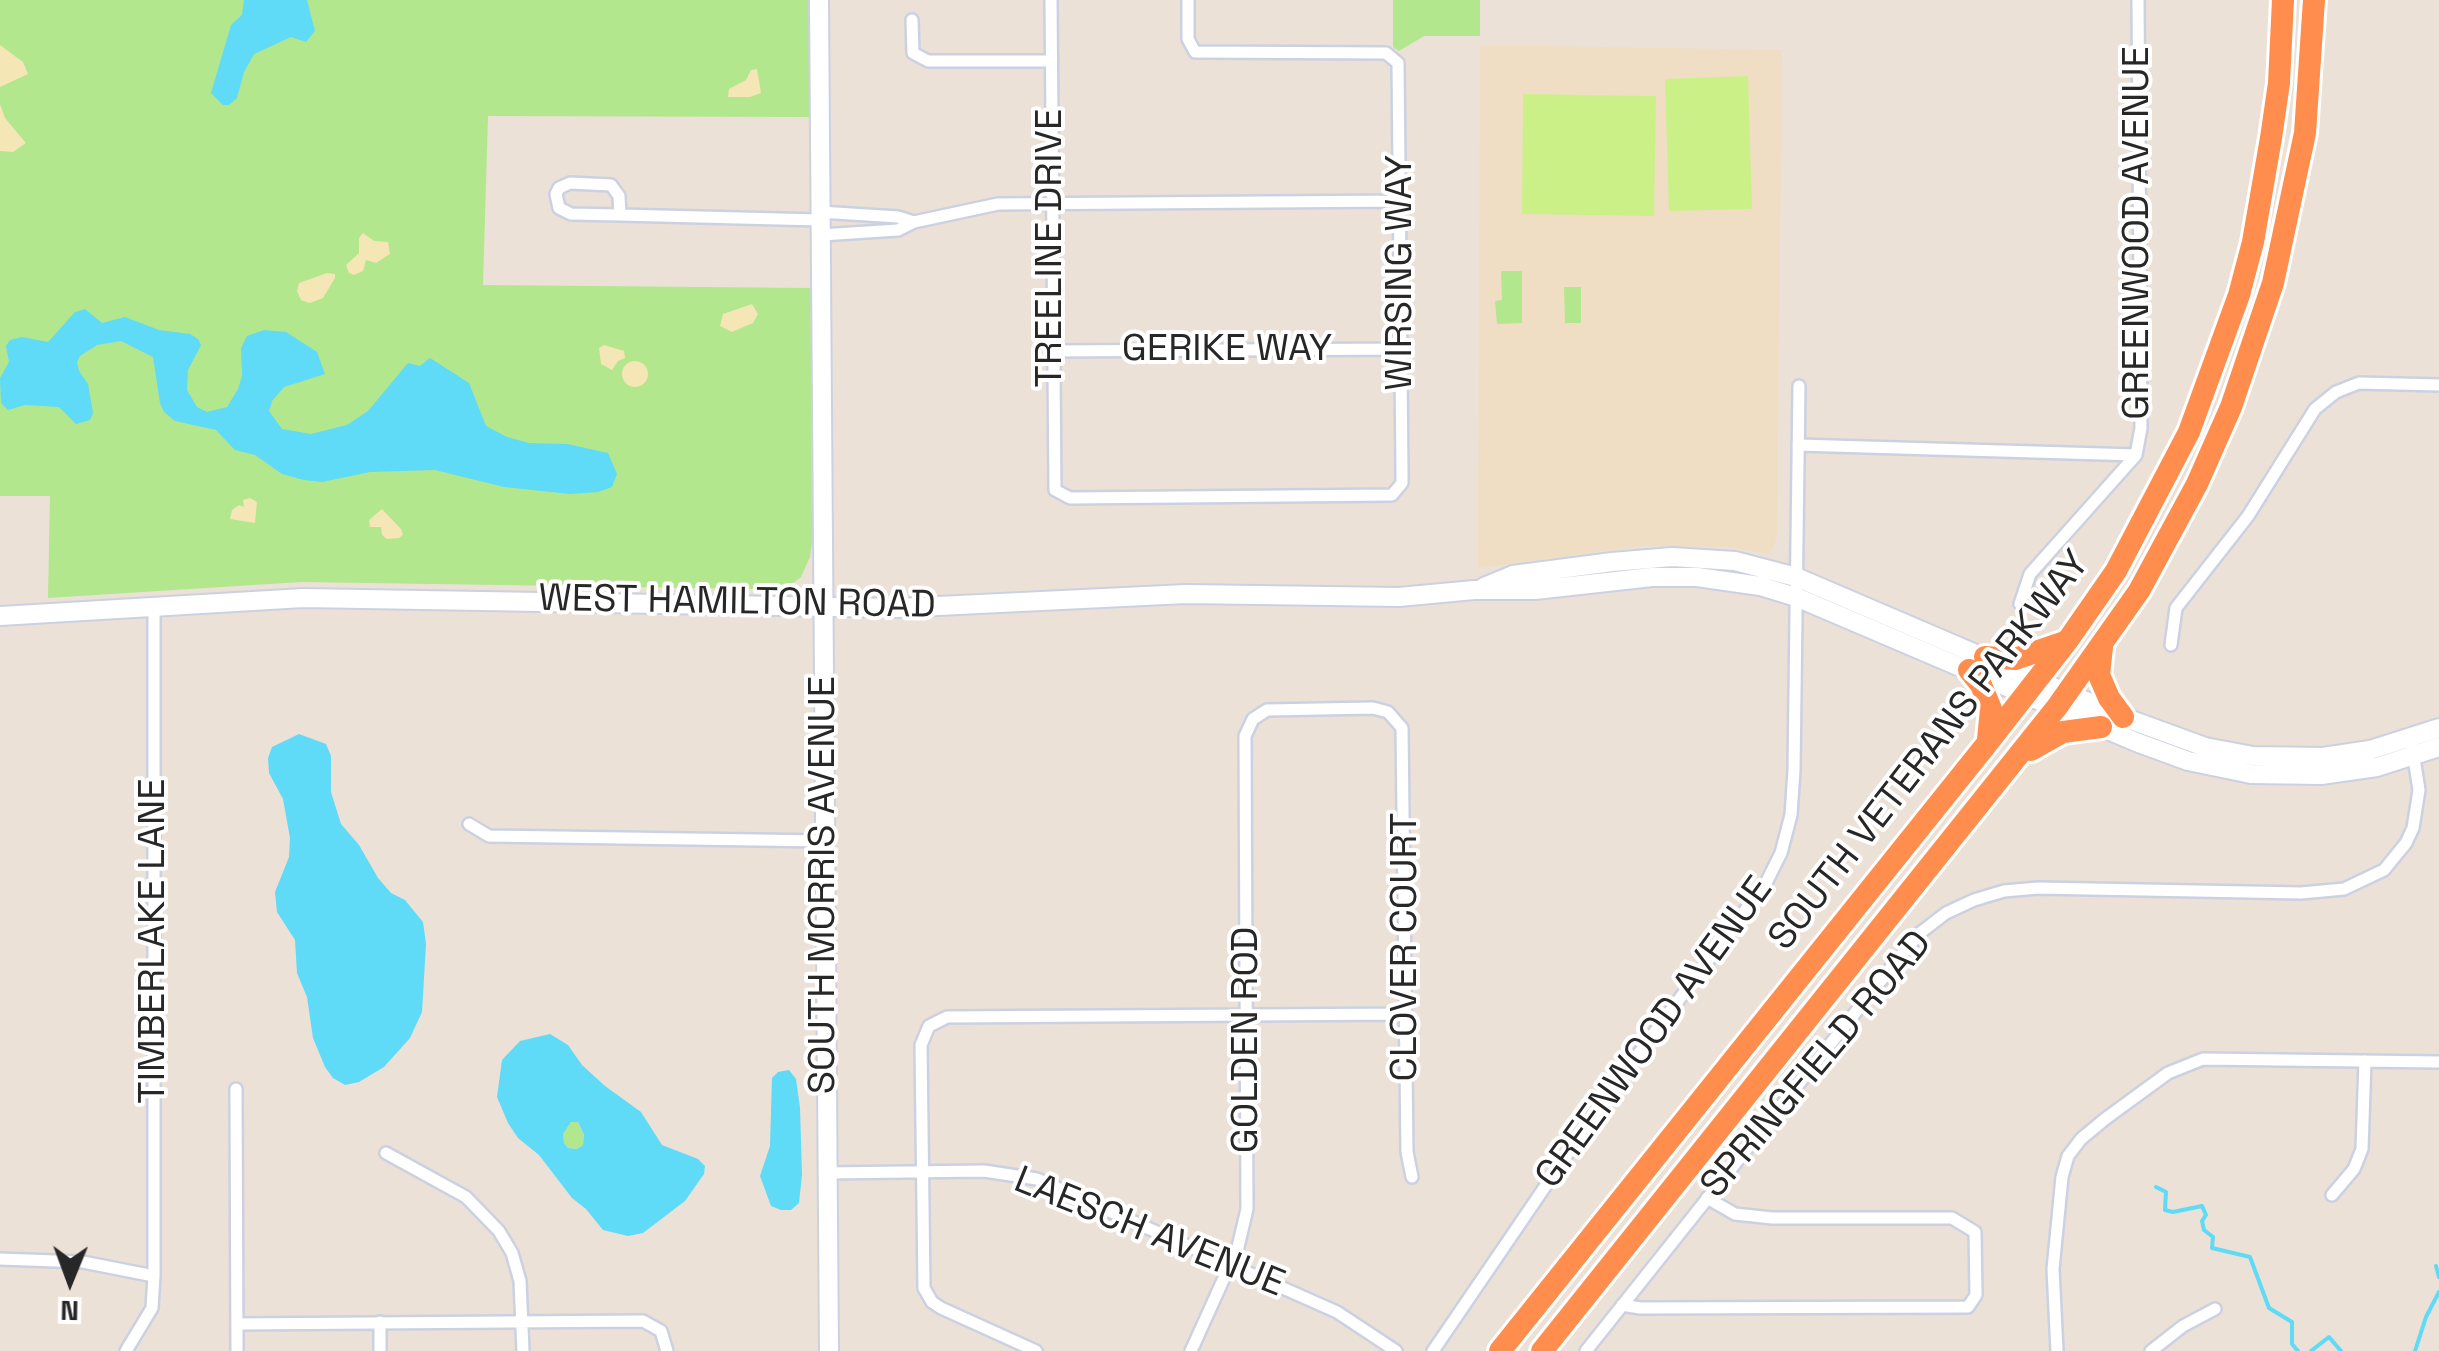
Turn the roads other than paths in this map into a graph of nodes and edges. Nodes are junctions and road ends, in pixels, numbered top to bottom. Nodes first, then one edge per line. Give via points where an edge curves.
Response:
1 (819, 0) edge
2 (1050, 0) edge
3 (1188, 0) edge
4 (2138, 0) edge
5 (2283, 0) edge
6 (2314, 0) edge
7 (2323, 0) edge
8 (912, 20) dead end
9 (1051, 61) junction
10 (2310, 86) junction
11 (1401, 200) junction
12 (1051, 202) junction
13 (620, 215) junction
14 (820, 222) junction
15 (914, 222) junction
16 (1402, 348) junction
17 (1052, 351) junction
18 (2439, 385) edge
19 (1800, 386) dead end
20 (1798, 446) junction
21 (2136, 456) junction
22 (1059, 494) joint
23 (1796, 577) junction
24 (1474, 590) junction
25 (1796, 597) junction
26 (2020, 604) dead end
27 (154, 606) junction
28 (823, 607) junction
29 (0, 616) edge
30 (2068, 640) junction
31 (2171, 644) dead end
32 (2102, 647) junction
33 (1977, 663) junction
34 (2032, 687) junction
35 (2062, 700) junction
36 (1396, 719) joint
37 (2112, 722) junction
38 (2439, 728) edge
39 (1986, 746) junction
40 (2439, 747) edge
41 (2412, 748) junction
42 (2012, 764) junction
43 (469, 824) dead end
44 (824, 841) junction
45 (1406, 1014) junction
46 (1248, 1015) junction
47 (2366, 1061) junction
48 (2439, 1062) edge
49 (236, 1089) dead end
50 (386, 1153) dead end
51 (922, 1171) junction
52 (827, 1173) junction
53 (1412, 1177) dead end
54 (2332, 1195) dead end
55 (1706, 1198) junction
56 (0, 1258) edge
57 (1230, 1264) junction
58 (154, 1276) junction
59 (1622, 1305) junction
60 (2214, 1309) dead end
61 (523, 1320) junction
62 (380, 1322) junction
63 (237, 1324) junction
64 (126, 1351) edge
65 (237, 1351) edge
66 (380, 1351) edge
67 (524, 1351) edge
68 (667, 1351) edge
69 (828, 1351) edge
70 (1036, 1351) edge
71 (1191, 1351) edge
72 (1396, 1351) edge
73 (1432, 1351) edge
74 (1500, 1351) edge
75 (1542, 1351) edge
76 (1586, 1351) edge
77 (2056, 1351) edge
78 (2150, 1351) edge

1 - 14 main road, SOUTH MORRIS AVENUE
2 - 9 street, TREELINE DRIVE
3 - 11 street, WIRSING WAY via 1188,39 1196,52 1393,56 1400,72
4 - 21 street, GREENWOOD AVENUE via 2142,428
5 - 30 highway, SOUTH VETERANS PARKWAY via 2262,194 2225,339 2150,512
6 - 10 highway, SOUTH VETERANS PARKWAY
7 - 10 highway
8 - 9 street via 913,53 928,61
9 - 12 street, TREELINE DRIVE
10 - 32 highway, SOUTH VETERANS PARKWAY via 2274,279 2232,406 2174,528
11 - 12 street
11 - 16 street, WIRSING WAY
12 - 15 street via 998,204
12 - 17 street, TREELINE DRIVE
13 - 13 street via 564,212 556,194 570,183 611,185
13 - 14 street
14 - 15 street via 898,216
14 - 15 street via 876,233
14 - 28 main road, SOUTH MORRIS AVENUE
16 - 17 street, GERIKE WAY
16 - 22 street, WIRSING WAY via 1402,482 1385,497
17 - 22 street, TREELINE DRIVE via 1052,482
18 - 31 street via 2360,384 2315,409 2248,516 2176,608
19 - 20 street, GREENWOOD AVENUE
20 - 21 street
20 - 23 street, GREENWOOD AVENUE
21 - 26 street, GREENWOOD AVENUE via 2030,574
23 - 24 main road, WEST HAMILTON ROAD via 1736,562 1672,557 1513,575
23 - 25 street, GREENWOOD AVENUE
23 - 33 main road, WEST HAMILTON ROAD
24 - 25 main road, WEST HAMILTON ROAD via 1697,576
24 - 28 main road, WEST HAMILTON ROAD via 1399,597 1155,595
25 - 33 main road, WEST HAMILTON ROAD
25 - 73 street, GREENWOOD AVENUE via 1792,801 1774,868
27 - 28 main road, WEST HAMILTON ROAD via 320,598
27 - 29 main road, WEST HAMILTON ROAD
27 - 58 street, TIMBERLAKE LANE
28 - 44 main road, SOUTH MORRIS AVENUE
30 - 33 highway
30 - 34 highway, SOUTH VETERANS PARKWAY
32 - 35 highway, SOUTH VETERANS PARKWAY
32 - 37 highway via 2099,675
33 - 34 main road, WEST HAMILTON ROAD
33 - 39 highway via 1991,709
34 - 35 main road, WEST HAMILTON ROAD
34 - 39 highway, SOUTH VETERANS PARKWAY
35 - 37 main road, WEST HAMILTON ROAD
35 - 42 highway, SOUTH VETERANS PARKWAY
36 - 45 street, CLOVER COURT via 1404,748
36 - 46 street, GOLDEN ROD via 1373,708 1272,710 1253,719 1246,736
37 - 41 main road, WEST HAMILTON ROAD via 2188,761 2251,774 2320,776 2377,768
37 - 42 highway via 2063,732
38 - 41 main road
39 - 74 highway, SOUTH VETERANS PARKWAY
40 - 41 main road
41 - 55 street, SPRINGFIELD ROAD via 2419,790 2406,843 2384,870 2344,889 2038,888 1974,900 1946,914 1920,933
42 - 75 highway, SOUTH VETERANS PARKWAY
43 - 44 street via 489,836
44 - 52 main road, SOUTH MORRIS AVENUE
45 - 46 street
45 - 53 street, CLOVER COURT via 1406,1152
46 - 51 street via 947,1017 929,1026 921,1045
46 - 57 street, GOLDEN ROD via 1248,1196
47 - 48 street
47 - 54 street via 2362,1149
47 - 77 street via 2219,1057 2182,1066 2082,1139 2068,1156 2059,1198
49 - 63 street
50 - 61 street via 456,1190 492,1221 516,1267
51 - 52 street, LAESCH AVENUE
51 - 57 street, LAESCH AVENUE via 997,1171 1037,1180
51 - 70 street via 927,1296
52 - 69 main road, SOUTH MORRIS AVENUE
55 - 59 street, SPRINGFIELD ROAD
55 - 59 street via 1722,1210 1761,1217 1952,1218 1975,1232 1976,1295 1968,1307
56 - 58 street via 82,1262
57 - 71 street, GOLDEN ROD
57 - 72 street, LAESCH AVENUE via 1338,1312
58 - 64 street, TIMBERLAKE LANE via 152,1308
59 - 76 street, SPRINGFIELD ROAD
60 - 78 street
61 - 62 street
61 - 67 street
61 - 68 street via 643,1320 658,1328
62 - 63 street
62 - 66 street
63 - 65 street

